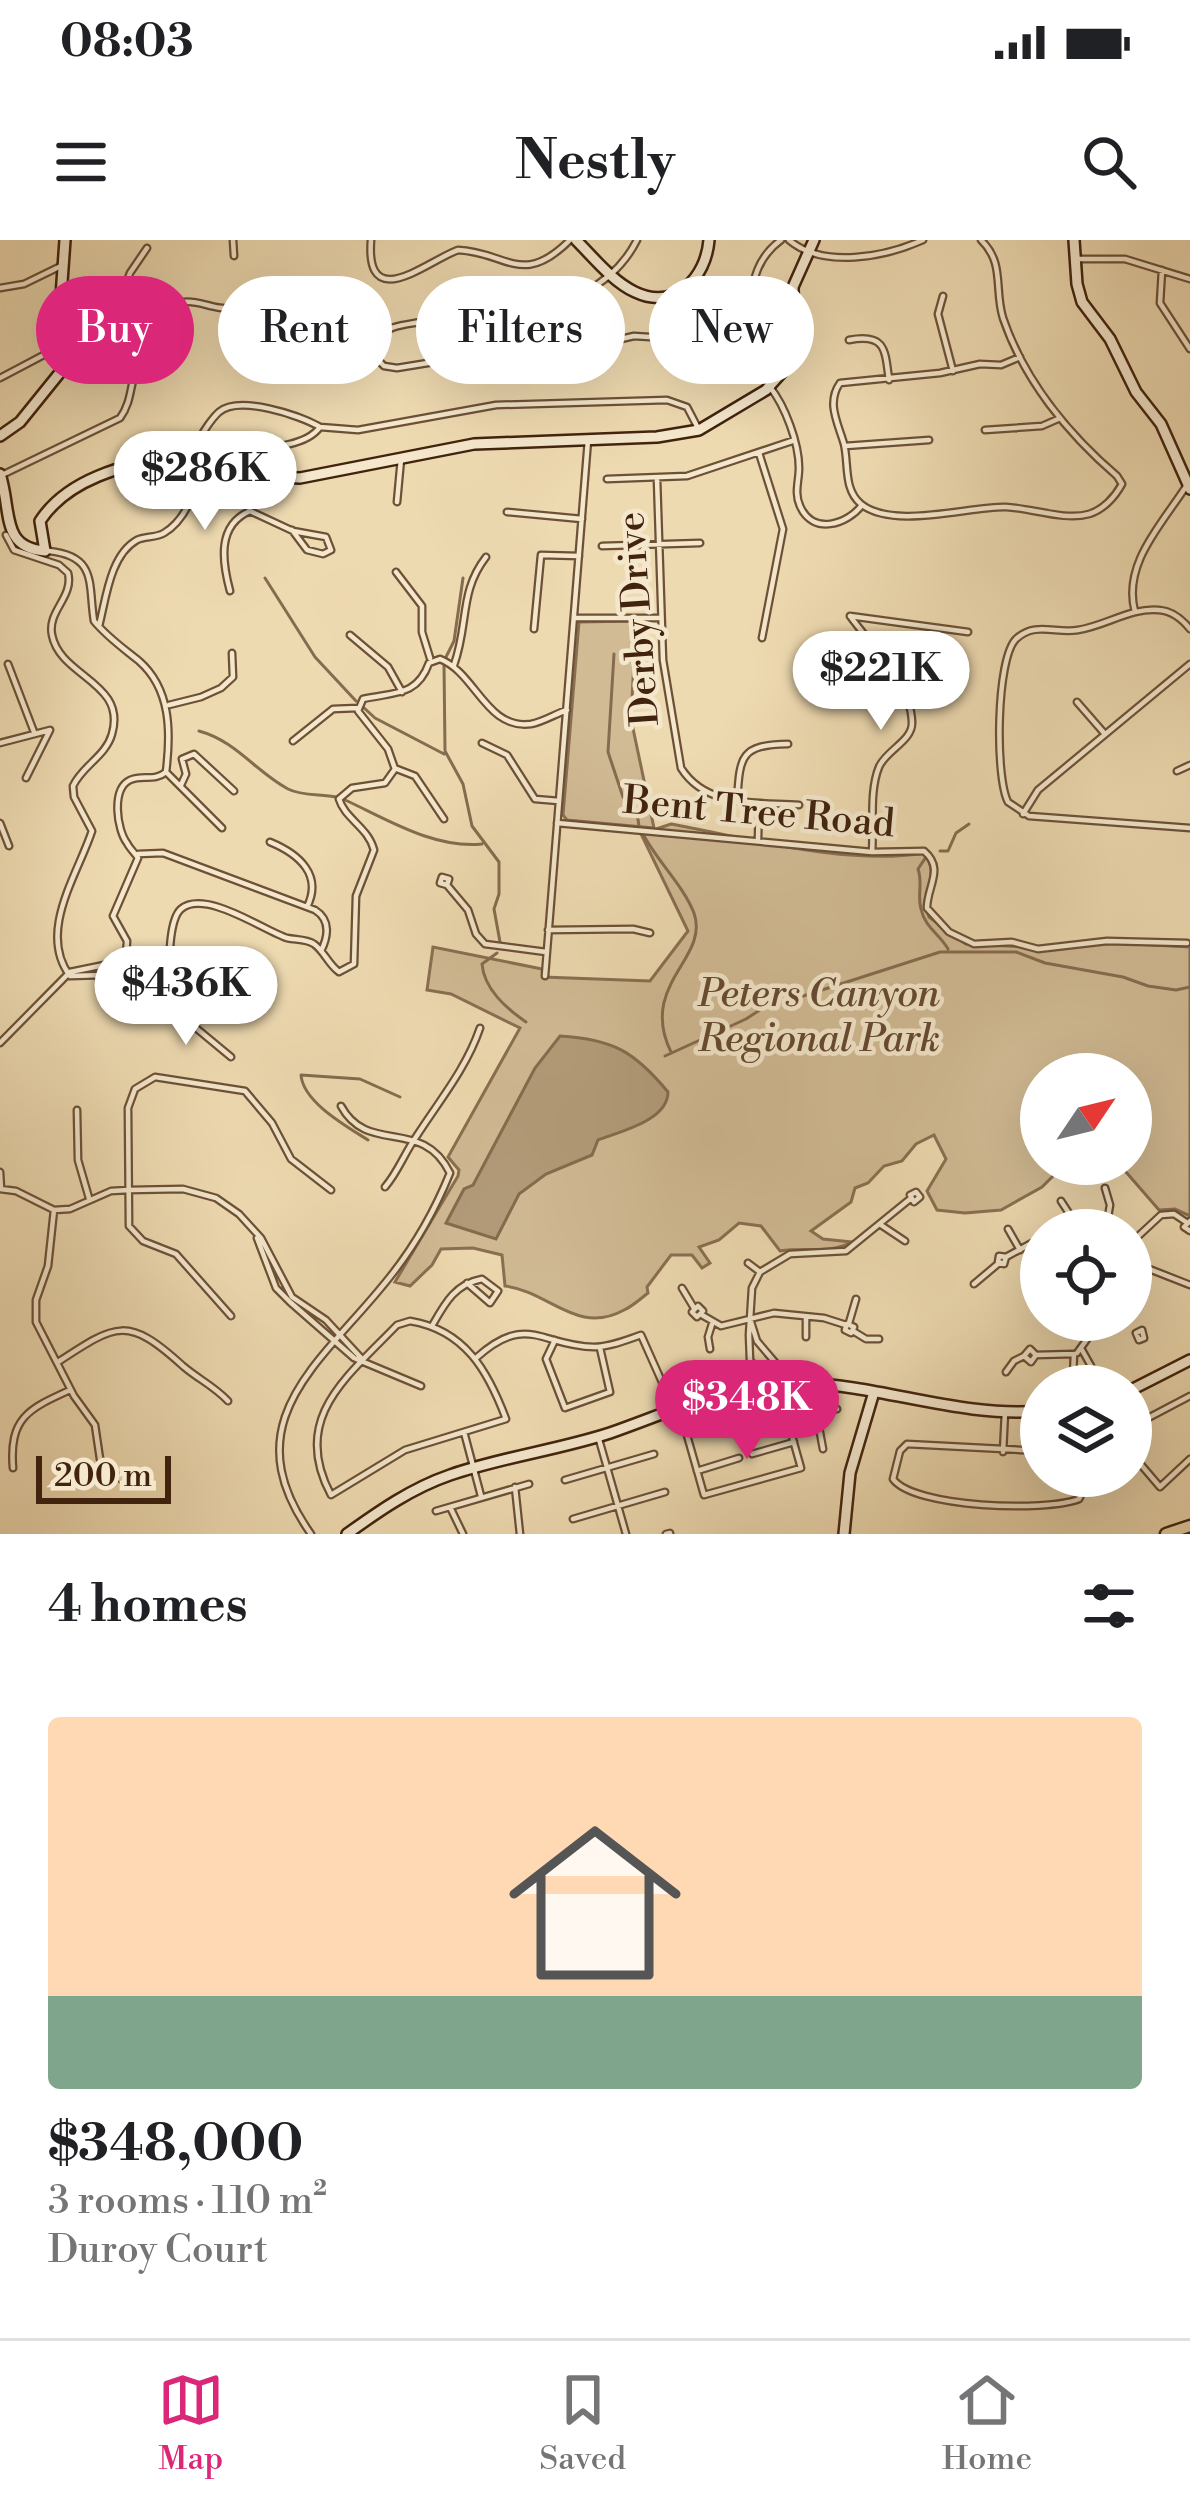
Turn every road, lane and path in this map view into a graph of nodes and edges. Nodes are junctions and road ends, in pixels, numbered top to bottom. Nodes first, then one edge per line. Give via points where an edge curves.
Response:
1 (65, 240) edge
2 (233, 240) edge
3 (370, 240) edge
4 (573, 240) edge
5 (637, 240) edge
6 (709, 240) edge
7 (785, 240) edge
8 (814, 240) edge
9 (923, 240) edge
10 (981, 240) edge
11 (1074, 240) edge
12 (147, 248) dead end
13 (808, 252) junction
14 (234, 256) dead end
15 (1076, 259) junction
16 (63, 266) junction
17 (1162, 270) junction
18 (611, 273) junction
19 (62, 276) edge
20 (129, 276) edge
21 (698, 276) edge
22 (756, 276) edge
23 (1190, 279) edge
24 (0, 288) edge
25 (649, 295) edge
26 (943, 296) dead end
27 (218, 310) edge
28 (649, 337) edge
29 (849, 340) dead end
30 (1190, 350) edge
31 (1020, 357) junction
32 (36, 362) edge
33 (953, 371) junction
34 (0, 378) edge
35 (889, 380) junction
36 (53, 384) edge
37 (770, 387) junction
38 (1058, 419) junction
39 (320, 427) junction
40 (699, 430) junction
41 (985, 430) dead end
42 (0, 436) edge
43 (589, 440) junction
44 (928, 440) dead end
45 (792, 441) junction
46 (844, 446) junction
47 (759, 453) junction
48 (197, 456) junction
49 (401, 459) junction
50 (1, 475) edge
51 (239, 476) junction
52 (607, 479) dead end
53 (657, 479) junction
54 (1188, 487) edge
55 (397, 502) dead end
56 (862, 505) junction
57 (250, 511) junction
58 (508, 512) dead end
59 (582, 518) junction
60 (292, 530) junction
61 (6, 535) junction
62 (700, 543) dead end
63 (658, 544) junction
64 (602, 546) dead end
65 (45, 551) junction
66 (486, 556) dead end
67 (579, 556) junction
68 (396, 572) dead end
69 (230, 591) dead end
70 (1136, 613) junction
71 (575, 618) junction
72 (660, 618) junction
73 (99, 627) junction
74 (534, 629) dead end
75 (1190, 629) edge
76 (968, 632) dead end
77 (350, 635) dead end
78 (762, 638) dead end
79 (232, 653) dead end
80 (431, 660) junction
81 (8, 664) dead end
82 (454, 664) junction
83 (1190, 664) edge
84 (400, 693) junction
85 (1077, 702) dead end
86 (166, 706) junction
87 (358, 708) junction
88 (567, 710) junction
89 (34, 732) junction
90 (1104, 733) junction
91 (293, 741) dead end
92 (482, 742) dead end
93 (0, 743) edge
94 (788, 744) dead end
95 (1190, 765) edge
96 (395, 770) junction
97 (166, 772) junction
98 (1177, 772) dead end
99 (26, 778) dead end
100 (181, 785) junction
101 (234, 791) dead end
102 (559, 801) junction
103 (737, 801) junction
104 (760, 802) junction
105 (1008, 802) junction
106 (799, 805) dead end
107 (999, 810) dead end
108 (1023, 814) junction
109 (444, 819) dead end
110 (0, 823) edge
111 (557, 823) junction
112 (1190, 827) edge
113 (222, 828) dead end
114 (758, 841) junction
115 (270, 842) dead end
116 (9, 847) dead end
117 (872, 852) junction
118 (138, 854) junction
119 (447, 885) dead end
120 (307, 907) junction
121 (547, 930) junction
122 (650, 933) dead end
123 (326, 935) junction
124 (307, 941) junction
125 (1187, 943) edge
126 (320, 951) junction
127 (546, 952) junction
128 (68, 974) junction
129 (545, 976) dead end
130 (167, 1004) junction
131 (480, 1028) dead end
132 (0, 1043) edge
133 (231, 1057) dead end
134 (341, 1106) dead end
135 (77, 1109) dead end
136 (414, 1139) junction
137 (0, 1172) edge
138 (385, 1187) dead end
139 (1105, 1188) dead end
140 (1, 1189) edge
141 (129, 1190) junction
142 (331, 1190) dead end
143 (90, 1199) junction
144 (910, 1199) dead end
145 (1061, 1201) dead end
146 (1066, 1209) edge
147 (1109, 1209) edge
148 (54, 1210) junction
149 (1188, 1222) edge
150 (1152, 1223) edge
151 (880, 1225) junction
152 (1007, 1229) dead end
153 (1190, 1231) edge
154 (905, 1241) dead end
155 (1019, 1250) joint
156 (748, 1264) dead end
157 (1152, 1270) edge
158 (760, 1272) junction
159 (467, 1283) junction
160 (974, 1284) dead end
161 (1190, 1285) edge
162 (682, 1288) dead end
163 (856, 1299) dead end
164 (231, 1316) dead end
165 (806, 1318) junction
166 (750, 1319) junction
167 (712, 1324) junction
168 (847, 1324) junction
169 (432, 1325) junction
170 (806, 1337) dead end
171 (338, 1339) junction
172 (556, 1339) junction
173 (879, 1339) dead end
174 (1084, 1341) edge
175 (600, 1348) junction
176 (710, 1349) dead end
177 (1078, 1352) junction
178 (476, 1358) junction
179 (771, 1358) junction
180 (1190, 1360) edge
181 (364, 1361) junction
182 (58, 1362) junction
183 (1078, 1365) edge
184 (1089, 1365) edge
185 (758, 1370) junction
186 (1006, 1372) dead end
187 (1152, 1379) edge
188 (781, 1383) junction
189 (760, 1384) junction
190 (421, 1387) dead end
191 (71, 1389) junction
192 (666, 1390) dead end
193 (874, 1392) junction
194 (1190, 1396) edge
195 (228, 1401) dead end
196 (783, 1404) junction
197 (679, 1407) junction
198 (837, 1408) dead end
199 (816, 1411) junction
200 (1005, 1412) junction
201 (1020, 1412) edge
202 (786, 1416) junction
203 (1152, 1416) edge
204 (463, 1430) junction
205 (686, 1432) junction
206 (598, 1436) junction
207 (794, 1442) junction
208 (823, 1449) dead end
209 (1003, 1452) junction
210 (1020, 1452) edge
211 (654, 1454) dead end
212 (752, 1454) dead end
213 (740, 1458) dead end
214 (1190, 1459) edge
215 (607, 1467) junction
216 (13, 1468) dead end
217 (474, 1468) junction
218 (697, 1471) junction
219 (1152, 1478) edge
220 (122, 1480) dead end
221 (565, 1480) dead end
222 (529, 1484) dead end
223 (515, 1487) junction
224 (665, 1492) dead end
225 (481, 1496) junction
226 (1076, 1497) edge
227 (618, 1506) junction
228 (450, 1507) junction
229 (436, 1511) dead end
230 (573, 1519) dead end
231 (1190, 1526) edge
232 (311, 1534) edge
233 (346, 1534) edge
234 (463, 1534) edge
235 (520, 1534) edge
236 (626, 1534) edge
237 (844, 1534) edge
238 (1166, 1534) edge

1 - 16 street
2 - 14 street
3 - 4 street via 371,262 395,280 458,250 524,267
4 - 18 street
5 - 18 street
6 - 21 street
7 - 13 street
7 - 22 street
8 - 13 street
9 - 13 street via 845,257
10 - 31 street via 995,257 1001,311
11 - 15 street
12 - 20 street
13 - 37 street via 791,294 791,353
15 - 17 street
15 - 54 street via 1082,302 1182,460
16 - 19 street
16 - 24 street
17 - 23 street
17 - 30 street via 1160,303
18 - 25 street
18 - 28 street via 585,295 512,308 464,298 436,318 384,330 374,354 398,368
26 - 33 street via 938,314
27 - 50 street via 173,305 139,360 120,418
29 - 35 street via 868,337 883,347
31 - 33 street
31 - 38 street
32 - 34 street
33 - 35 street
35 - 46 street via 840,383 833,405
36 - 42 street
37 - 40 street
37 - 45 street
38 - 41 street
38 - 56 street via 1122,484 1090,514 1000,506 927,515
39 - 40 street via 358,430 496,405 667,400 687,407
39 - 48 street via 294,445
39 - 48 street via 234,405 217,414
40 - 43 street
43 - 49 street via 474,444
43 - 59 street
44 - 46 street
45 - 47 street
45 - 56 street via 805,514 838,524
46 - 56 street via 849,486
47 - 53 street
47 - 78 street via 783,529
48 - 51 street
48 - 65 street via 106,473 67,491 39,524
48 - 73 street via 199,481 175,525 137,540 119,559
49 - 51 street via 316,477
49 - 55 street
50 - 61 street
51 - 57 street
52 - 53 street
53 - 63 street, Derby Drive
54 - 70 street via 1133,568
57 - 60 street
57 - 69 street via 225,538
58 - 59 street
59 - 67 street
60 - 60 street via 307,550 331,550 328,538
61 - 65 street
61 - 128 street via 17,552 68,573 53,640 115,712 108,745 74,787 92,831 61,906 59,954
62 - 63 street
63 - 64 street
63 - 72 street, Derby Drive
65 - 73 street via 85,568
66 - 82 street via 469,582
67 - 71 street
67 - 74 street via 541,555
68 - 80 street via 422,606
70 - 75 street via 1166,611
70 - 105 street via 1078,631 1035,629 1009,648 1000,772
71 - 72 street
71 - 88 street
72 - 103 street, Derby Drive via 680,768 704,792
73 - 86 street via 152,674
76 - 117 street via 850,616 900,686 912,722 877,772
77 - 84 street via 380,659
79 - 86 street via 233,677 221,688
80 - 82 street
80 - 84 street via 417,686
81 - 89 street
82 - 88 street via 504,720 530,724
83 - 90 street
84 - 87 street via 365,697
85 - 90 street
86 - 97 street
87 - 91 street via 332,709
87 - 96 street
88 - 102 street
89 - 93 street
89 - 99 street via 50,734
90 - 108 street via 1038,790
92 - 102 street via 507,755 535,799
94 - 103 street via 747,752
95 - 98 street
96 - 109 street via 415,776
96 - 126 street via 386,783 345,790 339,799 374,853 356,896 353,964 339,972
97 - 100 street
97 - 118 street via 130,779 119,792 124,840
100 - 101 street via 182,758 194,754
100 - 113 street
102 - 111 street
103 - 104 street, Derby Drive
104 - 106 street, Derby Drive
104 - 114 street
105 - 107 street
105 - 108 street
108 - 112 street
110 - 116 street
111 - 114 street, Bent Tree Road
111 - 121 street
114 - 117 street, Bent Tree Road
115 - 120 street via 310,871
117 - 125 street, Bent Tree Road via 925,851 934,863 930,916 974,944
118 - 120 street via 164,854
118 - 128 street via 112,916 127,941 125,956
119 - 127 street via 485,944
120 - 123 street via 323,916
121 - 122 street
121 - 127 street
123 - 124 street
123 - 126 street
124 - 126 street
124 - 130 street via 209,905 185,907 172,930
127 - 129 street
128 - 130 street via 105,975 154,1007
128 - 132 street
130 - 133 street
131 - 136 street
134 - 136 street via 353,1126
135 - 143 street via 80,1173
136 - 138 street
136 - 171 street via 439,1154 450,1173 400,1264
137 - 140 street
139 - 147 street
140 - 148 street
141 - 142 street via 129,1100 154,1077 245,1091 291,1159
141 - 143 street
141 - 164 street via 137,1238 176,1254
141 - 171 street via 206,1193 239,1214 268,1248 286,1289
143 - 148 street
144 - 151 street
145 - 146 street
148 - 182 street via 35,1309
149 - 150 street via 1174,1214
149 - 153 street
151 - 154 street
151 - 158 street via 847,1252 790,1254
152 - 155 street
155 - 160 street via 999,1256
156 - 158 street
157 - 161 street
158 - 166 street
159 - 159 street via 482,1279 498,1291 490,1303
159 - 169 street
162 - 167 street
163 - 168 street
165 - 166 street
165 - 168 street
165 - 170 street
166 - 167 street
166 - 179 street
166 - 185 street via 750,1360
167 - 176 street
168 - 173 street via 846,1332
169 - 178 street
169 - 181 street via 397,1325
171 - 181 street
171 - 232 street via 296,1389 280,1445 288,1497
172 - 175 street
172 - 175 street via 546,1359 565,1408 610,1392
172 - 178 street via 510,1336
174 - 177 street
175 - 192 street via 640,1335
177 - 183 street
177 - 184 street
177 - 186 street via 1030,1349
178 - 204 street via 506,1419
179 - 185 street
179 - 188 street
180 - 187 street
181 - 190 street
181 - 204 street via 328,1401 316,1431 315,1456 332,1495 405,1450
182 - 191 street
182 - 195 street via 102,1335 143,1334
185 - 189 street
188 - 189 street
188 - 193 street
188 - 196 street
189 - 197 street
191 - 216 street via 19,1421
191 - 220 street via 95,1425 100,1460
193 - 200 street
193 - 237 street via 850,1473
194 - 203 street
196 - 202 street
196 - 205 street
197 - 205 street
197 - 206 street
198 - 199 street
199 - 202 street
199 - 208 street
200 - 201 street
200 - 209 street
202 - 207 street
204 - 217 street
205 - 218 street
206 - 215 street
206 - 217 street
207 - 212 street
207 - 218 street via 802,1468 704,1495
209 - 210 street
209 - 226 street via 903,1446 894,1484 1013,1507
211 - 215 street
213 - 218 street
214 - 219 street via 1160,1487
215 - 221 street
215 - 227 street
217 - 225 street
217 - 233 street via 404,1496
222 - 223 street
223 - 225 street
223 - 235 street
224 - 227 street
225 - 228 street
227 - 230 street
227 - 236 street
228 - 229 street
228 - 234 street
231 - 238 main road

